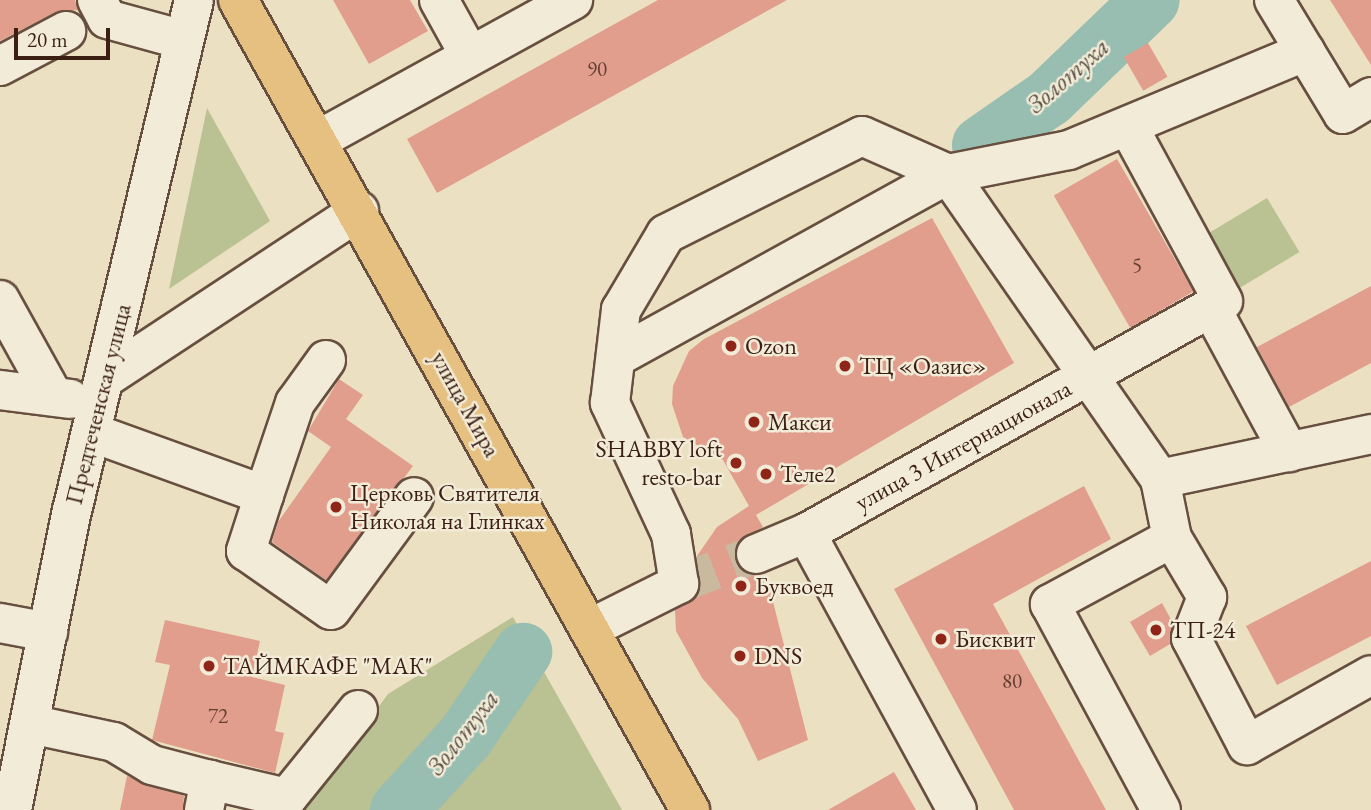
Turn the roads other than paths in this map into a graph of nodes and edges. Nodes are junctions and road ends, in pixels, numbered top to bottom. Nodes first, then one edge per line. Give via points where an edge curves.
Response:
1 (97, 0) edge
2 (194, 0) edge
3 (238, 0) edge
4 (439, 0) edge
5 (573, 0) edge
6 (1274, 0) edge
7 (66, 31) dead end
8 (184, 40) junction
9 (1306, 52) junction
10 (470, 55) junction
11 (0, 66) edge
12 (1371, 97) edge
13 (1128, 126) junction
14 (320, 139) junction
15 (948, 174) junction
16 (359, 211) junction
17 (0, 300) edge
18 (1211, 308) junction
19 (617, 357) junction
20 (326, 360) dead end
21 (1088, 374) junction
22 (0, 390) edge
23 (52, 394) junction
24 (100, 406) junction
25 (1371, 435) edge
26 (1289, 452) junction
27 (1160, 479) junction
28 (264, 495) junction
29 (414, 497) dead end
30 (806, 533) junction
31 (1172, 538) junction
32 (756, 554) tunnel mouth
33 (0, 623) edge
34 (589, 629) junction
35 (48, 632) junction
36 (1371, 675) edge
37 (358, 710) dead end
38 (30, 724) junction
39 (10, 766) edge
40 (207, 795) edge
41 (12, 810) edge
42 (690, 810) edge
43 (957, 810) edge
44 (1161, 810) edge

1 - 8 street via 107,19
2 - 8 street, Предтеченская улица
3 - 14 main road, улица Мира
4 - 10 street
5 - 10 street
6 - 9 street
7 - 11 street
8 - 24 street, Предтеченская улица
9 - 12 street via 1343,114
9 - 13 street
10 - 14 street
13 - 15 street via 1069,150
13 - 18 street via 1223,301
14 - 16 main road, улица Мира
15 - 19 street
15 - 19 street via 863,136 666,234 621,310
15 - 21 street
16 - 24 street
16 - 34 main road, улица Мира
17 - 23 street
18 - 21 street
18 - 26 street
19 - 34 street via 610,403 671,534 678,584
20 - 28 street via 295,403
21 - 27 street, улица 3 Интернационала
21 - 30 street, улица 3 Интернационала
22 - 23 street
23 - 24 street
24 - 28 street
24 - 35 street, Предтеченская улица
25 - 26 street
26 - 27 street
27 - 31 street
28 - 29 street via 246,551 331,610
30 - 32 street, улица 3 Интернационала
30 - 43 street
31 - 36 street via 1206,597 1191,638 1247,745
31 - 44 street via 1050,604
33 - 35 street
34 - 42 main road, улица Мира
35 - 38 street, Предтеченская улица
37 - 40 street via 287,798
38 - 39 street, Предтеченская улица
38 - 40 street via 114,742
39 - 41 street, Предтеченская улица

